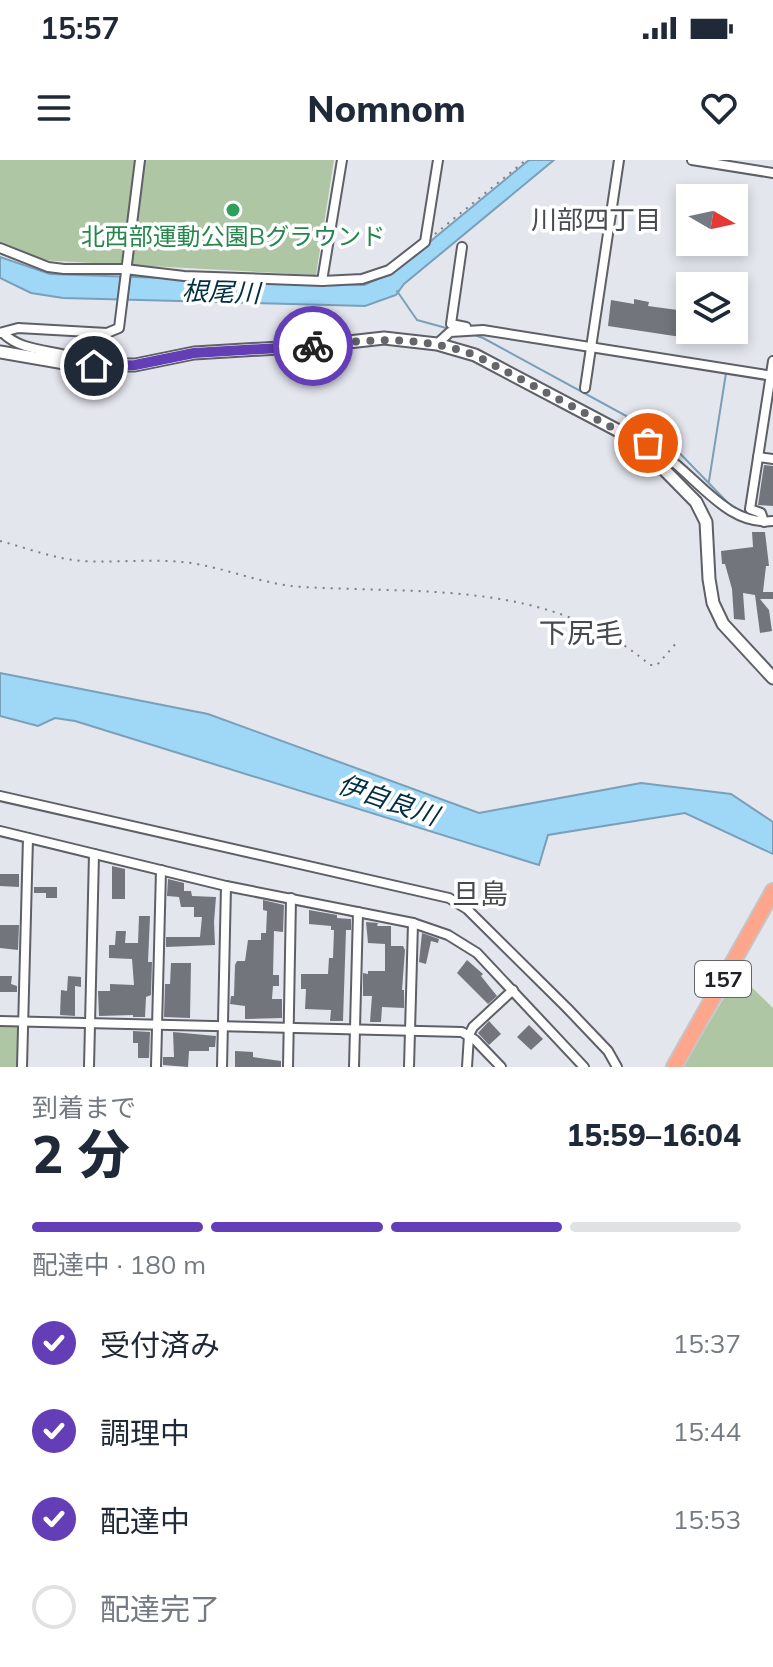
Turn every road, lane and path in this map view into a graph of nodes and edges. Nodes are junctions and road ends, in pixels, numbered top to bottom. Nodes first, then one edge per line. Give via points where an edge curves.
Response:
1 (140, 160) edge
2 (342, 160) edge
3 (438, 160) edge
4 (526, 160) edge
5 (619, 160) edge
6 (692, 160) edge
7 (773, 173) edge
8 (425, 242) junction
9 (462, 247) dead end
10 (0, 248) edge
11 (125, 269) junction
12 (322, 281) junction
13 (483, 330) junction
14 (1, 333) edge
15 (437, 344) junction
16 (591, 348) junction
17 (0, 352) edge
18 (773, 361) edge
19 (94, 366) junction
20 (772, 376) edge
21 (585, 388) dead end
22 (634, 439) junction
23 (758, 457) junction
24 (773, 459) edge
25 (768, 521) edge
26 (0, 541) edge
27 (678, 641) dead end
28 (773, 678) edge
29 (0, 796) edge
30 (0, 831) edge
31 (28, 838) junction
32 (94, 854) junction
33 (161, 870) junction
34 (226, 886) junction
35 (773, 891) edge
36 (291, 898) junction
37 (358, 912) junction
38 (413, 923) junction
39 (513, 990) junction
40 (0, 1021) edge
41 (23, 1022) junction
42 (90, 1023) junction
43 (157, 1024) junction
44 (223, 1026) junction
45 (289, 1028) junction
46 (355, 1029) junction
47 (410, 1030) junction
48 (469, 1035) junction
49 (22, 1067) edge
50 (89, 1067) edge
51 (156, 1067) edge
52 (222, 1067) edge
53 (288, 1067) edge
54 (354, 1067) edge
55 (409, 1067) edge
56 (467, 1067) edge
57 (501, 1067) edge
58 (584, 1067) edge
59 (617, 1067) edge
60 (674, 1067) edge

1 - 11 street
2 - 12 street
3 - 8 street
4 - 8 path
5 - 16 street
6 - 7 street
8 - 12 street via 389,270 362,279
9 - 13 street via 451,324
10 - 11 street via 48,267
11 - 12 street
11 - 14 street via 122,322 114,332 18,328
13 - 15 street via 450,332
13 - 16 street
14 - 19 street via 12,342 80,357
15 - 19 main road via 384,338
15 - 22 main road via 475,355
16 - 20 street
16 - 21 street
17 - 19 main road
18 - 20 street
20 - 23 street
22 - 25 street via 670,457 733,512
22 - 28 main road via 701,509 713,603 723,624
23 - 24 street
23 - 25 street via 750,509
26 - 27 path via 81,561 165,560 302,587 472,595 525,603 590,625 650,665 657,665
29 - 59 street via 449,898 467,909 557,997
30 - 31 street
31 - 32 street
31 - 41 street
32 - 33 street
32 - 42 street
33 - 34 street
33 - 43 street
34 - 36 street
34 - 44 street
35 - 60 highway, 157
36 - 37 street
36 - 45 street
37 - 38 street
37 - 46 street
38 - 39 street via 477,953
38 - 47 street
39 - 48 street
39 - 58 street
40 - 41 street
41 - 42 street
41 - 49 street
42 - 43 street
42 - 50 street
43 - 44 street
43 - 51 street
44 - 45 street
44 - 52 street
45 - 46 street
45 - 53 street
46 - 47 street
46 - 54 street
47 - 48 street
47 - 55 street
48 - 56 street
48 - 57 street

